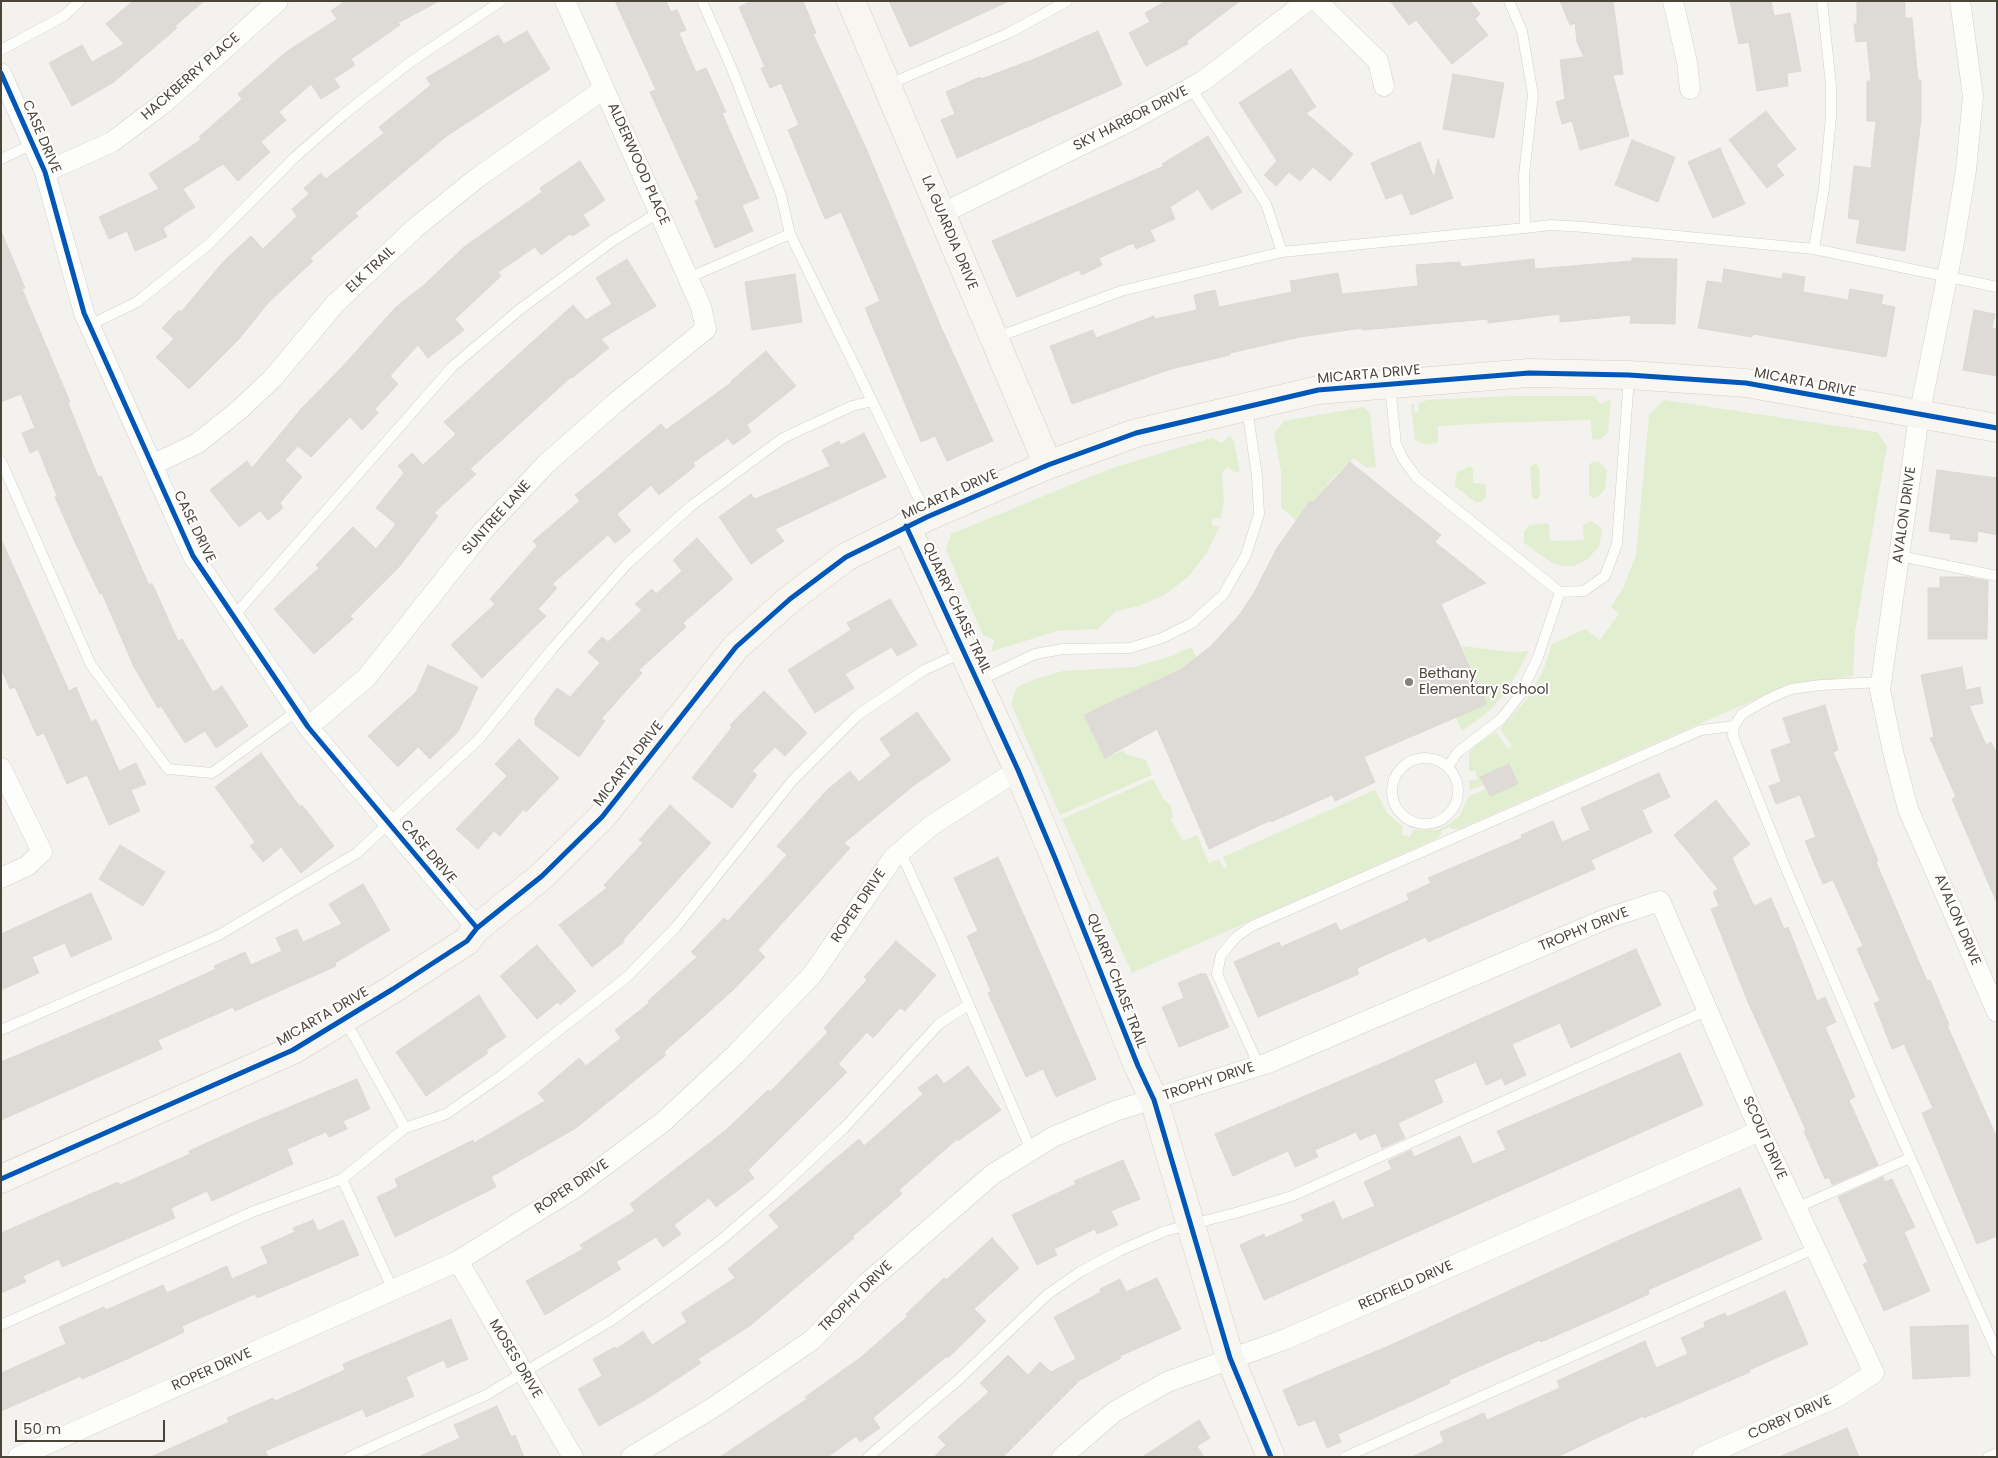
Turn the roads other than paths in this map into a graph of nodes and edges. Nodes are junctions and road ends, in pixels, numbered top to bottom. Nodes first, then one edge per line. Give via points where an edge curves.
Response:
1 (80, 1) edge
2 (278, 1) edge
3 (501, 1) edge
4 (565, 1) edge
5 (702, 1) edge
6 (851, 1) edge
7 (1067, 1) edge
8 (1307, 1) edge
9 (1317, 1) edge
10 (1510, 1) edge
11 (1673, 1) edge
12 (1822, 1) edge
13 (1960, 1) edge
14 (1, 50) edge
15 (1, 73) edge
16 (886, 85) junction
17 (1384, 86) dead end
18 (1192, 88) junction
19 (604, 89) junction
20 (1690, 89) dead end
21 (33, 144) junction
22 (1, 158) edge
23 (45, 172) junction
24 (659, 212) junction
25 (940, 214) junction
26 (1525, 228) junction
27 (790, 234) junction
28 (1814, 249) junction
29 (1282, 252) junction
30 (1947, 277) junction
31 (688, 278) junction
32 (1997, 287) edge
33 (90, 325) junction
34 (706, 329) joint
35 (994, 338) junction
36 (1629, 375) junction
37 (1390, 383) junction
38 (872, 401) junction
39 (1246, 405) junction
40 (1919, 416) junction
41 (1997, 428) edge
42 (1, 461) edge
43 (152, 465) junction
44 (1048, 465) junction
45 (917, 522) junction
46 (1900, 556) junction
47 (1997, 576) edge
48 (1560, 592) junction
49 (233, 617) junction
50 (964, 652) junction
51 (977, 682) junction
52 (1882, 682) junction
53 (303, 719) junction
54 (1734, 726) junction
55 (1448, 766) junction
56 (1, 768) edge
57 (1018, 770) junction
58 (388, 822) junction
59 (900, 852) junction
60 (1, 878) edge
61 (1660, 901) joint
62 (477, 928) junction
63 (968, 1005) junction
64 (1708, 1010) junction
65 (1997, 1012) edge
66 (344, 1019) junction
67 (1, 1030) edge
68 (1259, 1066) junction
69 (1154, 1100) junction
70 (405, 1128) junction
71 (1760, 1131) junction
72 (1031, 1150) junction
73 (1910, 1158) junction
74 (1, 1179) edge
75 (342, 1179) junction
76 (1796, 1208) junction
77 (1190, 1223) junction
78 (1816, 1248) junction
79 (458, 1261) junction
80 (393, 1290) junction
81 (1, 1324) edge
82 (1997, 1352) edge
83 (1230, 1358) junction
84 (523, 1372) junction
85 (1874, 1373) joint
86 (1997, 1453) edge
87 (18, 1457) edge
88 (349, 1457) edge
89 (573, 1457) edge
90 (631, 1457) edge
91 (868, 1457) edge
92 (1062, 1457) edge
93 (1271, 1457) edge
94 (1345, 1457) edge
95 (1702, 1457) edge
96 (1988, 1457) edge

1 - 14 lane via 64,16
2 - 23 street, HACKBERRY PLACE via 165,102 112,142
3 - 33 lane via 409,63 342,115 294,158 210,244 137,302
4 - 19 street, ALDERWOOD PLACE
5 - 27 lane via 782,195
6 - 16 street, LA GUARDIA DRIVE
7 - 16 lane via 1009,33
8 - 18 street, SKY HARBOR DRIVE
9 - 17 street via 1378,61
10 - 26 lane via 1522,30 1533,95 1524,175
11 - 20 street
12 - 28 lane via 1831,117
13 - 30 street, AVALON DRIVE via 1973,96 1966,170
15 - 21 street, CASE DRIVE
16 - 25 street, LA GUARDIA DRIVE
18 - 25 street, SKY HARBOR DRIVE
18 - 29 lane via 1266,204
19 - 24 street, ALDERWOOD PLACE
19 - 43 street, ELK TRAIL via 477,178 415,228 334,304 272,379 239,410 198,443
21 - 22 lane
21 - 23 street, CASE DRIVE
23 - 33 street, CASE DRIVE
24 - 31 street, ALDERWOOD PLACE
24 - 49 lane via 611,242 527,304 452,368
25 - 35 street, LA GUARDIA DRIVE
26 - 28 lane via 1551,225 1593,228
26 - 29 lane
27 - 31 lane
27 - 38 lane
28 - 30 lane
29 - 35 lane via 1121,290
30 - 32 lane
30 - 40 street, AVALON DRIVE
31 - 34 street, ALDERWOOD PLACE via 701,307
33 - 43 street, CASE DRIVE
34 - 53 street, SUNTREE LANE via 546,464 483,531 366,678
35 - 44 street, LA GUARDIA DRIVE
36 - 37 street, MICARTA DRIVE via 1529,373
36 - 40 street, MICARTA DRIVE via 1746,383
36 - 48 lane via 1617,544 1605,576 1584,591
37 - 39 street, MICARTA DRIVE via 1318,390
37 - 48 lane via 1396,444 1402,459 1417,478
38 - 45 lane
38 - 58 lane via 852,406 783,438 691,506 628,563 478,739
39 - 44 street, MICARTA DRIVE via 1136,433
39 - 51 lane via 1257,476 1259,514 1246,555 1222,595 1192,623 1162,638 1130,648 1062,649 1035,654
40 - 41 street, MICARTA DRIVE
40 - 46 street, AVALON DRIVE
42 - 53 lane via 91,664 168,769 212,773
43 - 49 street, CASE DRIVE via 193,556
44 - 45 street, MICARTA DRIVE
45 - 50 street, QUARRY CHASE TRAIL
45 - 62 street, MICARTA DRIVE via 846,557 790,599 736,647 602,817 542,876
46 - 47 lane
46 - 52 street, AVALON DRIVE
48 - 55 lane via 1538,657 1520,695 1501,719 1458,752
49 - 53 street, CASE DRIVE
50 - 51 street, QUARRY CHASE TRAIL
50 - 70 lane via 924,670 858,715 792,781 676,927 628,977 502,1075 446,1114
51 - 57 street, QUARRY CHASE TRAIL
52 - 54 lane via 1791,689 1742,714
52 - 65 street, AVALON DRIVE via 1880,690 1908,809
53 - 58 street, CASE DRIVE
54 - 68 lane via 1702,730 1261,922 1236,936 1221,955 1218,974
54 - 73 lane via 1733,736 1744,766
55 - 55 lane via 1424,757 1411,760 1400,768 1391,792 1402,815 1412,822 1426,824 1449,813 1456,802 1458,790
56 - 60 street via 42,852 27,866
57 - 59 street, ROPER DRIVE via 932,825
57 - 69 street, QUARRY CHASE TRAIL
58 - 62 street, CASE DRIVE
58 - 67 lane via 357,853 220,936
59 - 63 lane
59 - 79 street, ROPER DRIVE via 812,975 663,1122 573,1189
61 - 64 street, SCOUT DRIVE
61 - 68 street, TROPHY DRIVE via 1608,918
62 - 66 street, MICARTA DRIVE via 467,941
63 - 72 lane
63 - 84 lane via 939,1024 844,1128 721,1240 612,1320
64 - 71 street, SCOUT DRIVE
64 - 77 lane via 1292,1196
66 - 70 lane
66 - 74 street, MICARTA DRIVE via 293,1050
68 - 69 street, TROPHY DRIVE
69 - 72 street, TROPHY DRIVE via 1115,1111 1053,1137
69 - 77 street, QUARRY CHASE TRAIL
70 - 75 lane
71 - 76 street, SCOUT DRIVE
71 - 83 street, REDFIELD DRIVE via 1302,1332
72 - 90 street, TROPHY DRIVE via 993,1174 866,1284 812,1340 714,1407
73 - 76 lane
73 - 82 lane
75 - 80 lane
75 - 81 lane via 252,1212
76 - 78 street, SCOUT DRIVE
77 - 83 street, QUARRY CHASE TRAIL
77 - 91 lane via 1119,1250 1048,1294 957,1381
78 - 85 street, SCOUT DRIVE
78 - 94 lane
79 - 80 street, ROPER DRIVE
79 - 84 street, MOSES DRIVE
80 - 87 street, ROPER DRIVE
83 - 92 street, REDFIELD DRIVE via 1167,1382 1114,1412
83 - 93 street, QUARRY CHASE TRAIL
84 - 88 lane via 486,1395
84 - 89 street, MOSES DRIVE
85 - 95 street, CORBY DRIVE via 1837,1397
86 - 96 lane

